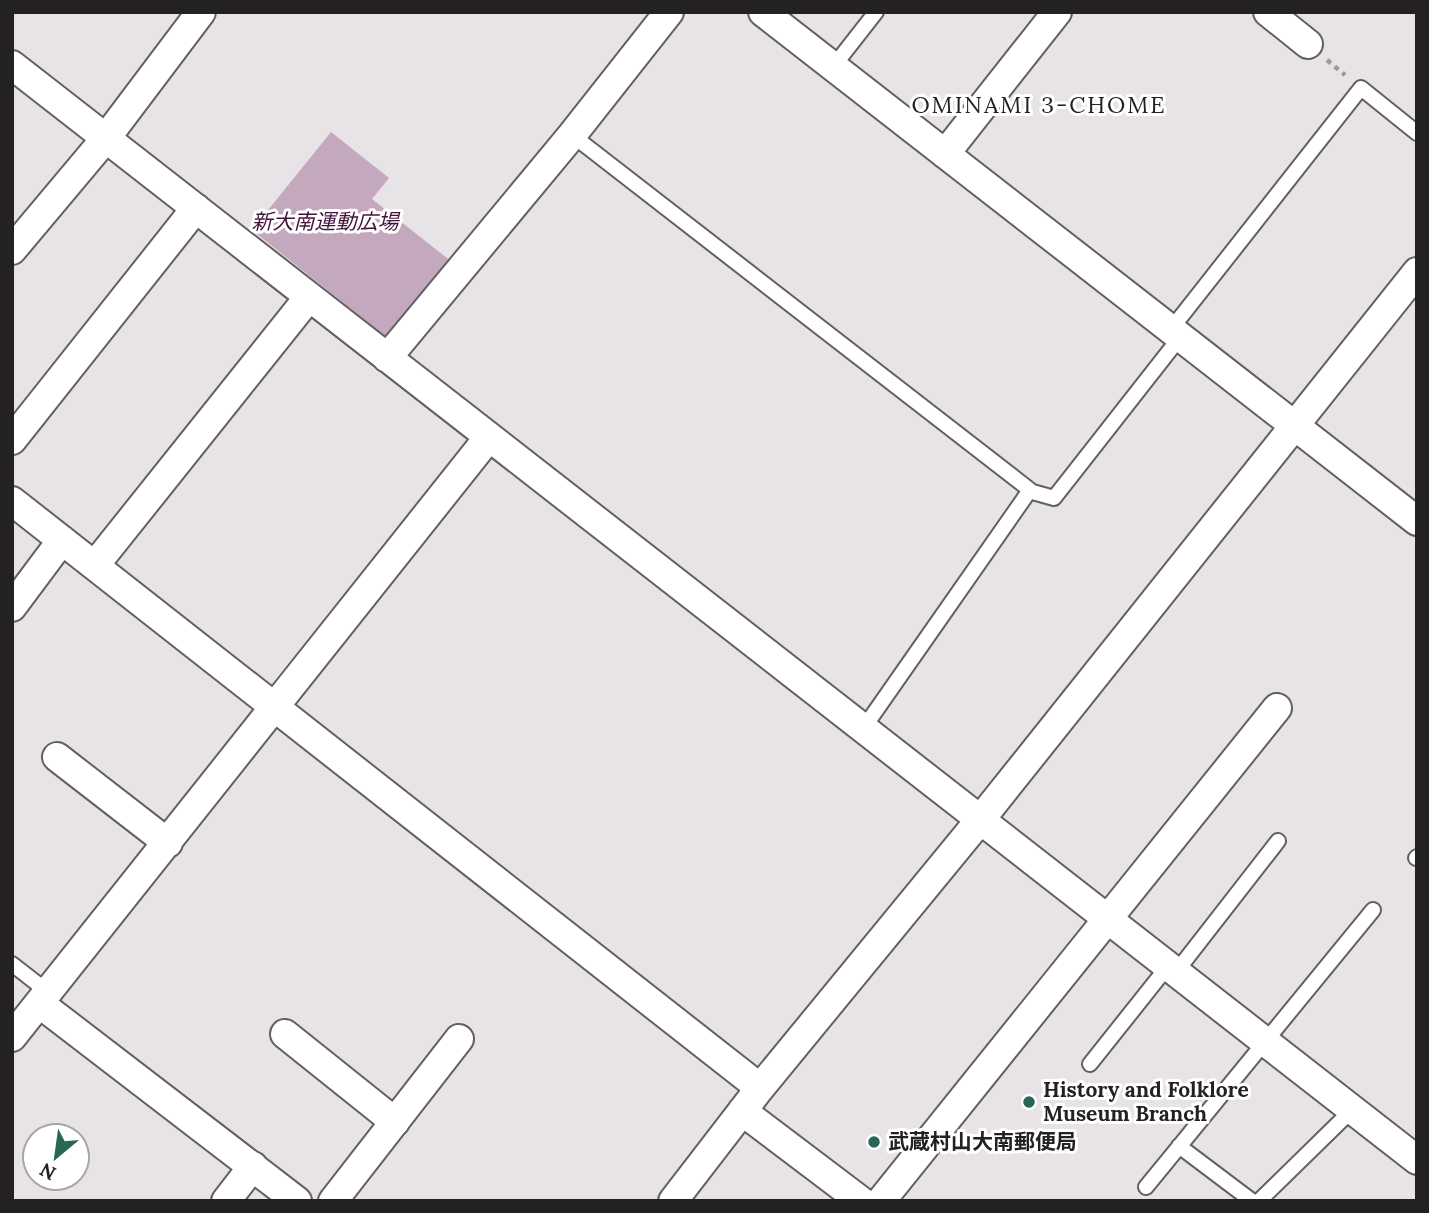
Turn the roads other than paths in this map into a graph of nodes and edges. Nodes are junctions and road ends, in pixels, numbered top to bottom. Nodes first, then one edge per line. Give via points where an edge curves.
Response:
1 (201, 12) edge
2 (669, 12) edge
3 (763, 12) edge
4 (876, 12) edge
5 (1057, 12) edge
6 (1268, 12) edge
7 (1308, 44) road end
8 (12, 65) edge
9 (833, 67) junction
10 (1417, 132) edge
11 (572, 135) junction
12 (106, 138) junction
13 (945, 154) junction
14 (196, 208) junction
15 (12, 250) edge
16 (1417, 272) edge
17 (309, 297) junction
18 (1176, 332) junction
19 (387, 358) junction
20 (1294, 425) junction
21 (489, 437) junction
22 (12, 440) edge
23 (1029, 491) junction
24 (12, 501) edge
25 (1417, 521) edge
26 (62, 540) junction
27 (95, 565) junction
28 (12, 607) edge
29 (274, 706) junction
30 (1277, 708) dead end
31 (863, 729) junction
32 (57, 757) dead end
33 (980, 820) junction
34 (1278, 841) dead end
35 (168, 843) junction
36 (1373, 910) dead end
37 (1108, 920) junction
38 (12, 964) edge
39 (1172, 969) junction
40 (43, 997) junction
41 (285, 1034) dead end
42 (12, 1037) edge
43 (459, 1039) dead end
44 (1265, 1041) junction
45 (1090, 1064) dead end
46 (760, 1088) junction
47 (1352, 1110) junction
48 (742, 1111) junction
49 (394, 1122) junction
50 (1179, 1146) junction
51 (1417, 1160) edge
52 (253, 1166) junction
53 (1146, 1187) dead end
54 (226, 1201) edge
55 (297, 1201) edge
56 (333, 1201) edge
57 (673, 1201) edge
58 (861, 1201) edge
59 (881, 1201) edge
60 (1251, 1201) edge
61 (1259, 1201) edge

1 - 12 street
2 - 11 street
3 - 9 street
4 - 9 lane
5 - 13 street
6 - 7 street
8 - 12 street
9 - 13 street
10 - 18 lane via 1362,88
11 - 19 street
11 - 23 lane
12 - 14 street
12 - 15 street
13 - 18 street
14 - 17 street
14 - 22 street
16 - 20 street
17 - 19 street
17 - 27 street
18 - 20 street
18 - 23 lane via 1054,498
19 - 21 street
20 - 25 street
20 - 33 street
21 - 29 street
21 - 31 street
23 - 31 lane
24 - 26 street
26 - 27 street
26 - 28 street
27 - 29 street
29 - 35 street
29 - 46 street
30 - 37 street
31 - 33 street
32 - 35 street
33 - 37 street
33 - 46 street
34 - 39 lane
35 - 40 street
36 - 44 lane
37 - 39 street
37 - 59 street
38 - 40 lane
39 - 44 street
39 - 45 lane
40 - 42 street
40 - 52 street
41 - 49 street
43 - 49 street
44 - 47 street
44 - 50 lane
46 - 48 street
47 - 51 street
47 - 61 lane
48 - 57 street
48 - 58 street
49 - 56 street
50 - 53 lane
50 - 60 lane
52 - 54 street
52 - 55 street

